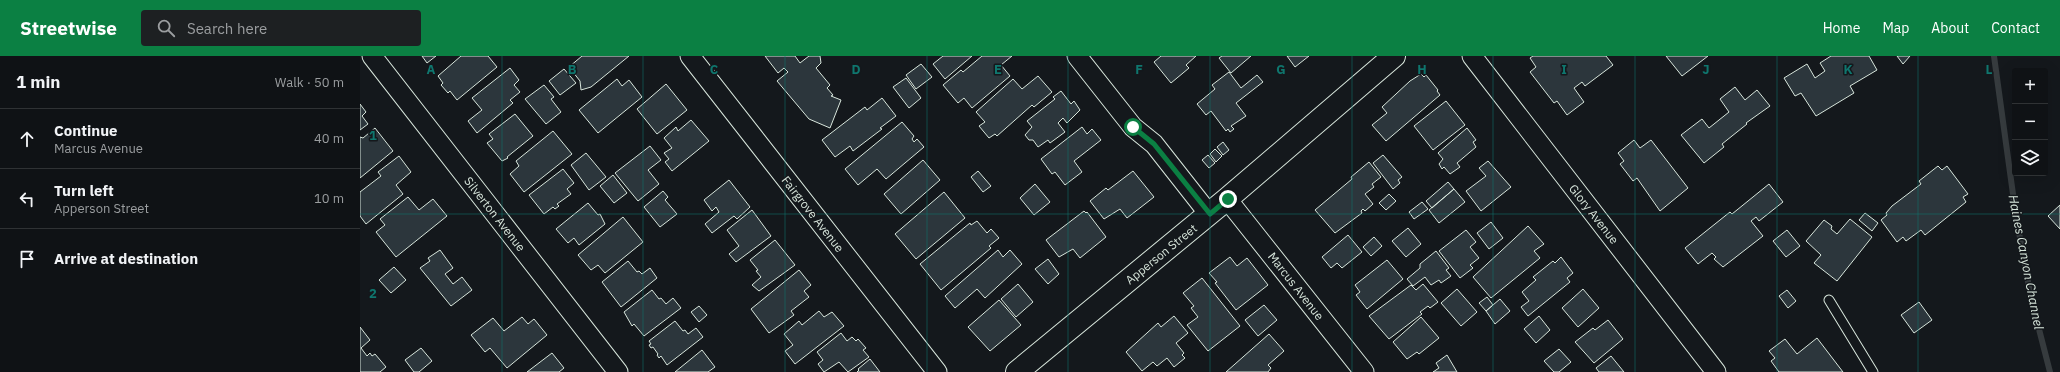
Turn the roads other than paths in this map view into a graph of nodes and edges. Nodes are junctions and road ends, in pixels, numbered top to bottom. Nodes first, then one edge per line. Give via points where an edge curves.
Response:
1 (372, 56) edge
2 (690, 56) edge
3 (1077, 56) edge
4 (1394, 56) edge
5 (1472, 56) edge
6 (1228, 199) junction
7 (1210, 214) junction
8 (1829, 300) dead end
9 (618, 372) edge
10 (936, 372) edge
11 (1017, 372) edge
12 (1364, 372) edge
13 (1716, 372) edge
14 (1873, 372) edge

1 - 9 street, Silverton Avenue
2 - 10 street, Fairgrove Avenue
3 - 7 street via 1133,127 1154,144
4 - 6 street, Apperson Street
5 - 13 street, Glory Avenue
6 - 7 street, Apperson Street
6 - 12 street, Marcus Avenue
7 - 11 street, Apperson Street
8 - 14 lane

